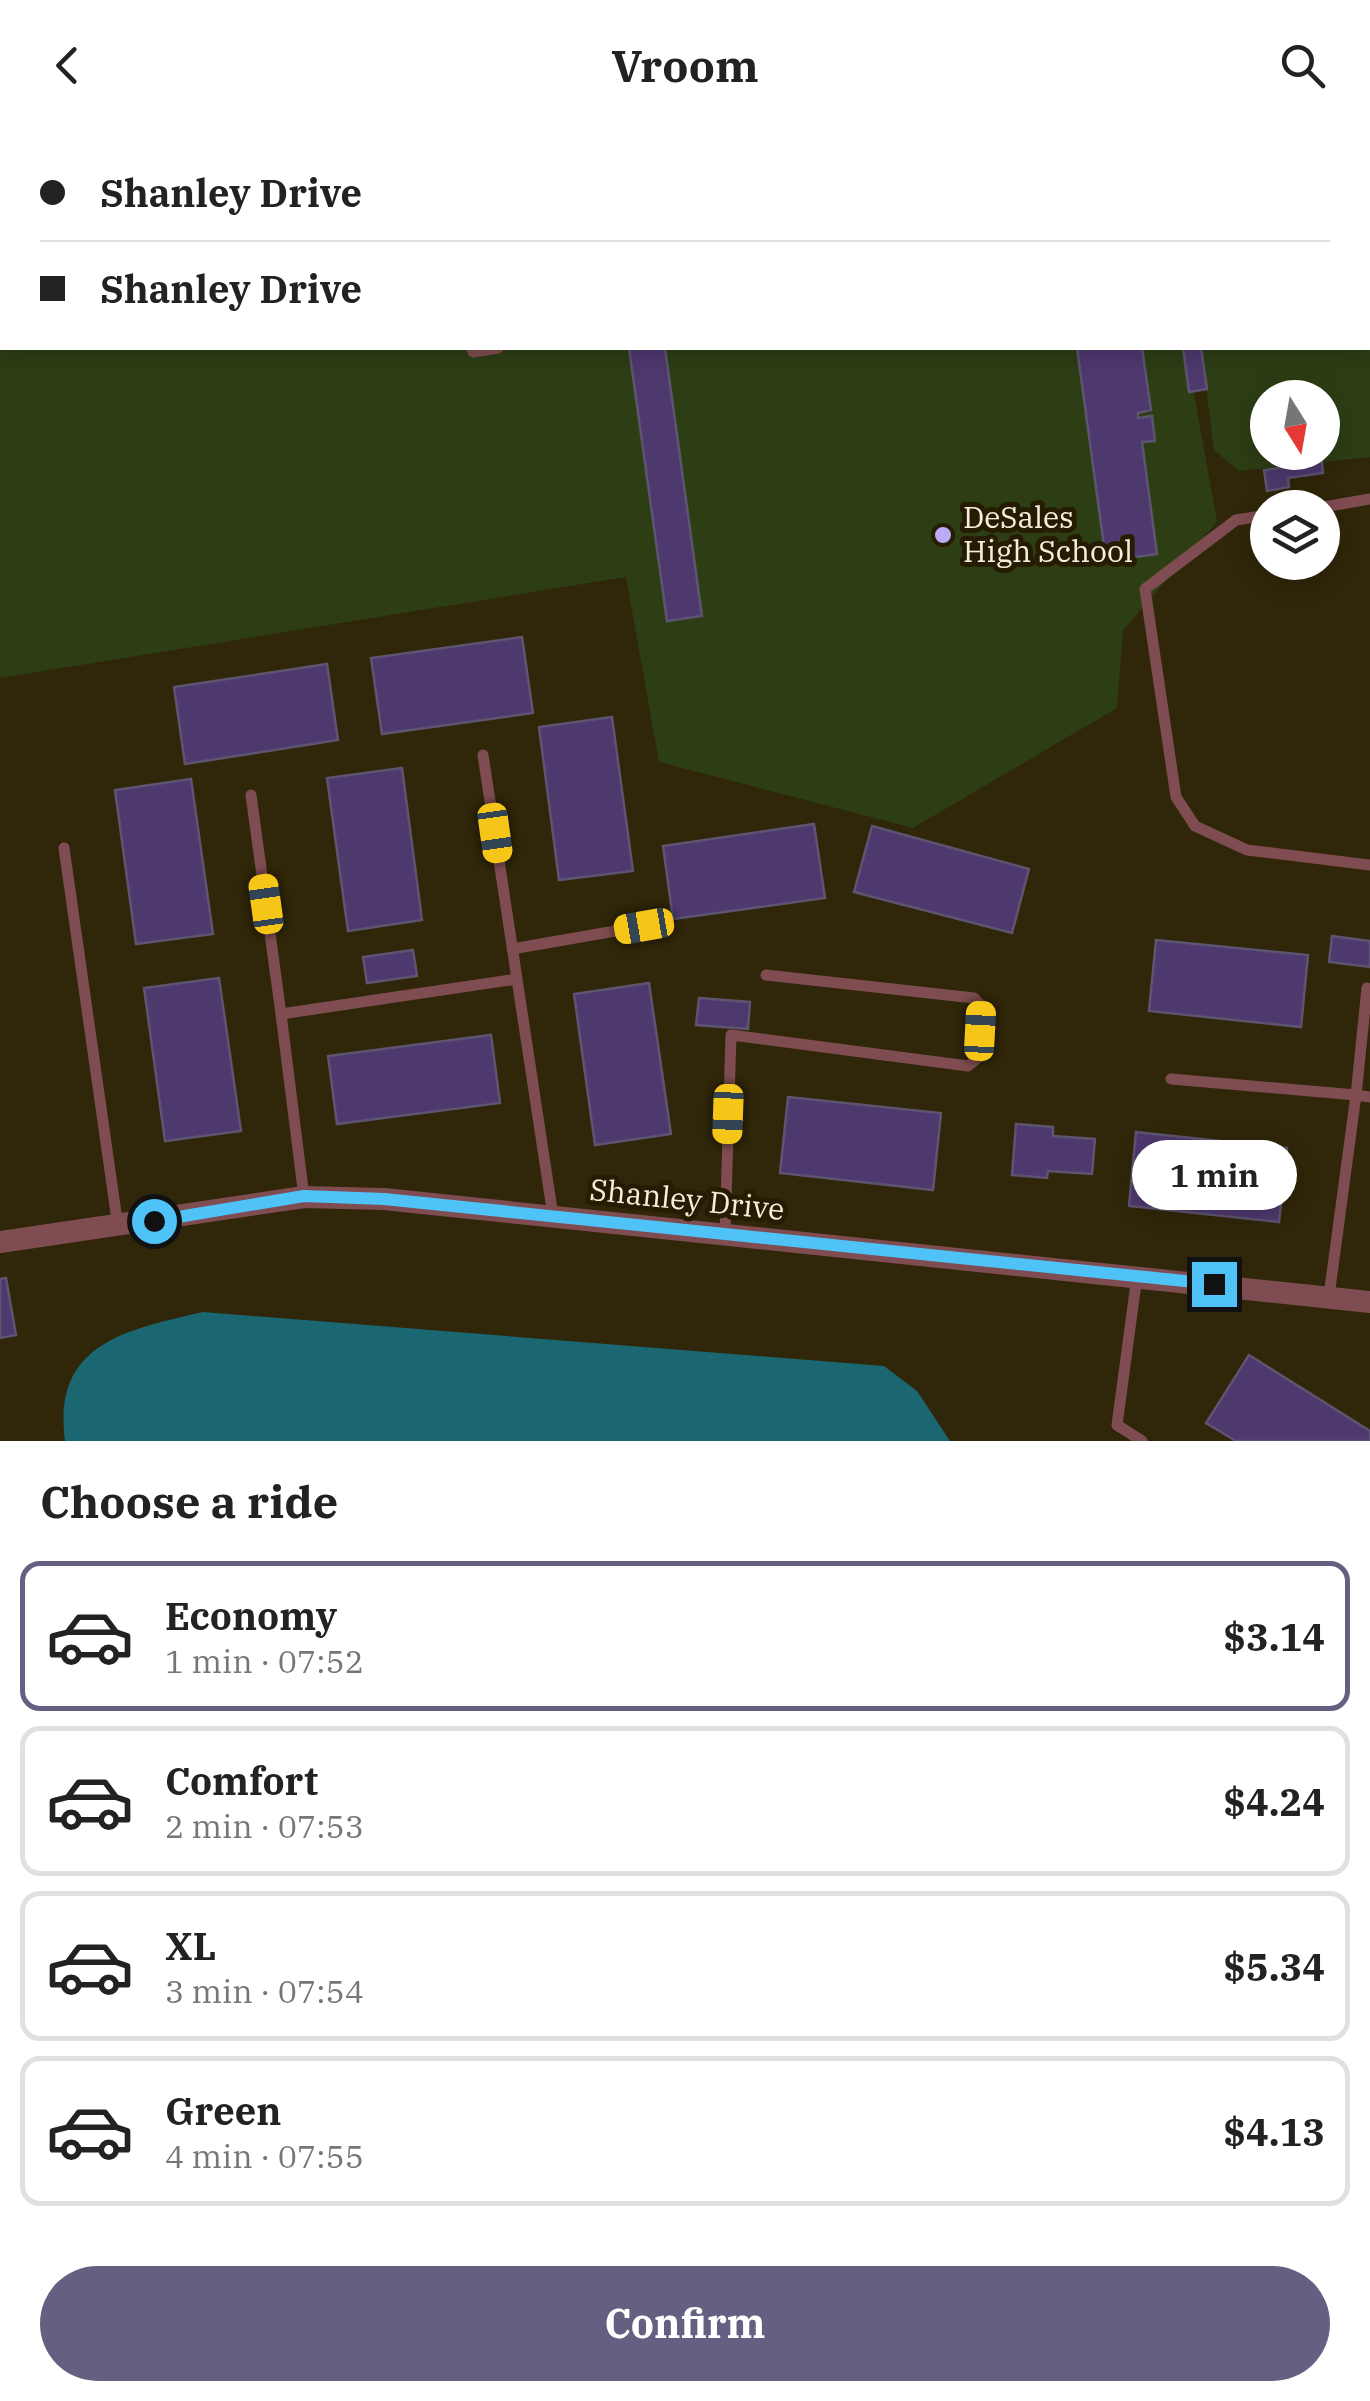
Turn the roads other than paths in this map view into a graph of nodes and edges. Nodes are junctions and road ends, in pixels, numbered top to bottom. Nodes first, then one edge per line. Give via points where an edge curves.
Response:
1 (1370, 500) edge
2 (1340, 505) edge
3 (1250, 518) edge
4 (483, 756) dead end
5 (251, 795) dead end
6 (64, 848) dead end
7 (1370, 865) edge
8 (644, 926) dead end
9 (512, 949) junction
10 (766, 975) dead end
11 (517, 980) junction
12 (1367, 988) dead end
13 (281, 1014) junction
14 (1170, 1079) dead end
15 (1363, 1096) edge
16 (304, 1196) junction
17 (552, 1216) junction
18 (118, 1227) junction
19 (724, 1234) junction
20 (0, 1242) edge
21 (1137, 1276) junction
22 (1328, 1296) junction
23 (1370, 1302) edge
24 (1142, 1441) edge

1 - 2 lane
3 - 7 lane via 1236,520 1145,589 1176,797 1195,826 1246,850
4 - 9 lane
5 - 13 lane
6 - 18 lane
8 - 9 lane
9 - 11 lane
10 - 19 lane via 974,998 982,1006 979,1057 968,1066 730,1035
11 - 13 lane
11 - 17 lane
12 - 15 lane
13 - 16 lane
14 - 15 lane
15 - 22 lane
16 - 17 street, Shanley Drive
16 - 18 street, Shanley Drive
17 - 19 street, Shanley Drive
18 - 20 street, Shanley Drive
19 - 21 street, Shanley Drive
21 - 22 street, Shanley Drive
21 - 24 lane via 1117,1425
22 - 23 street, Shanley Drive

